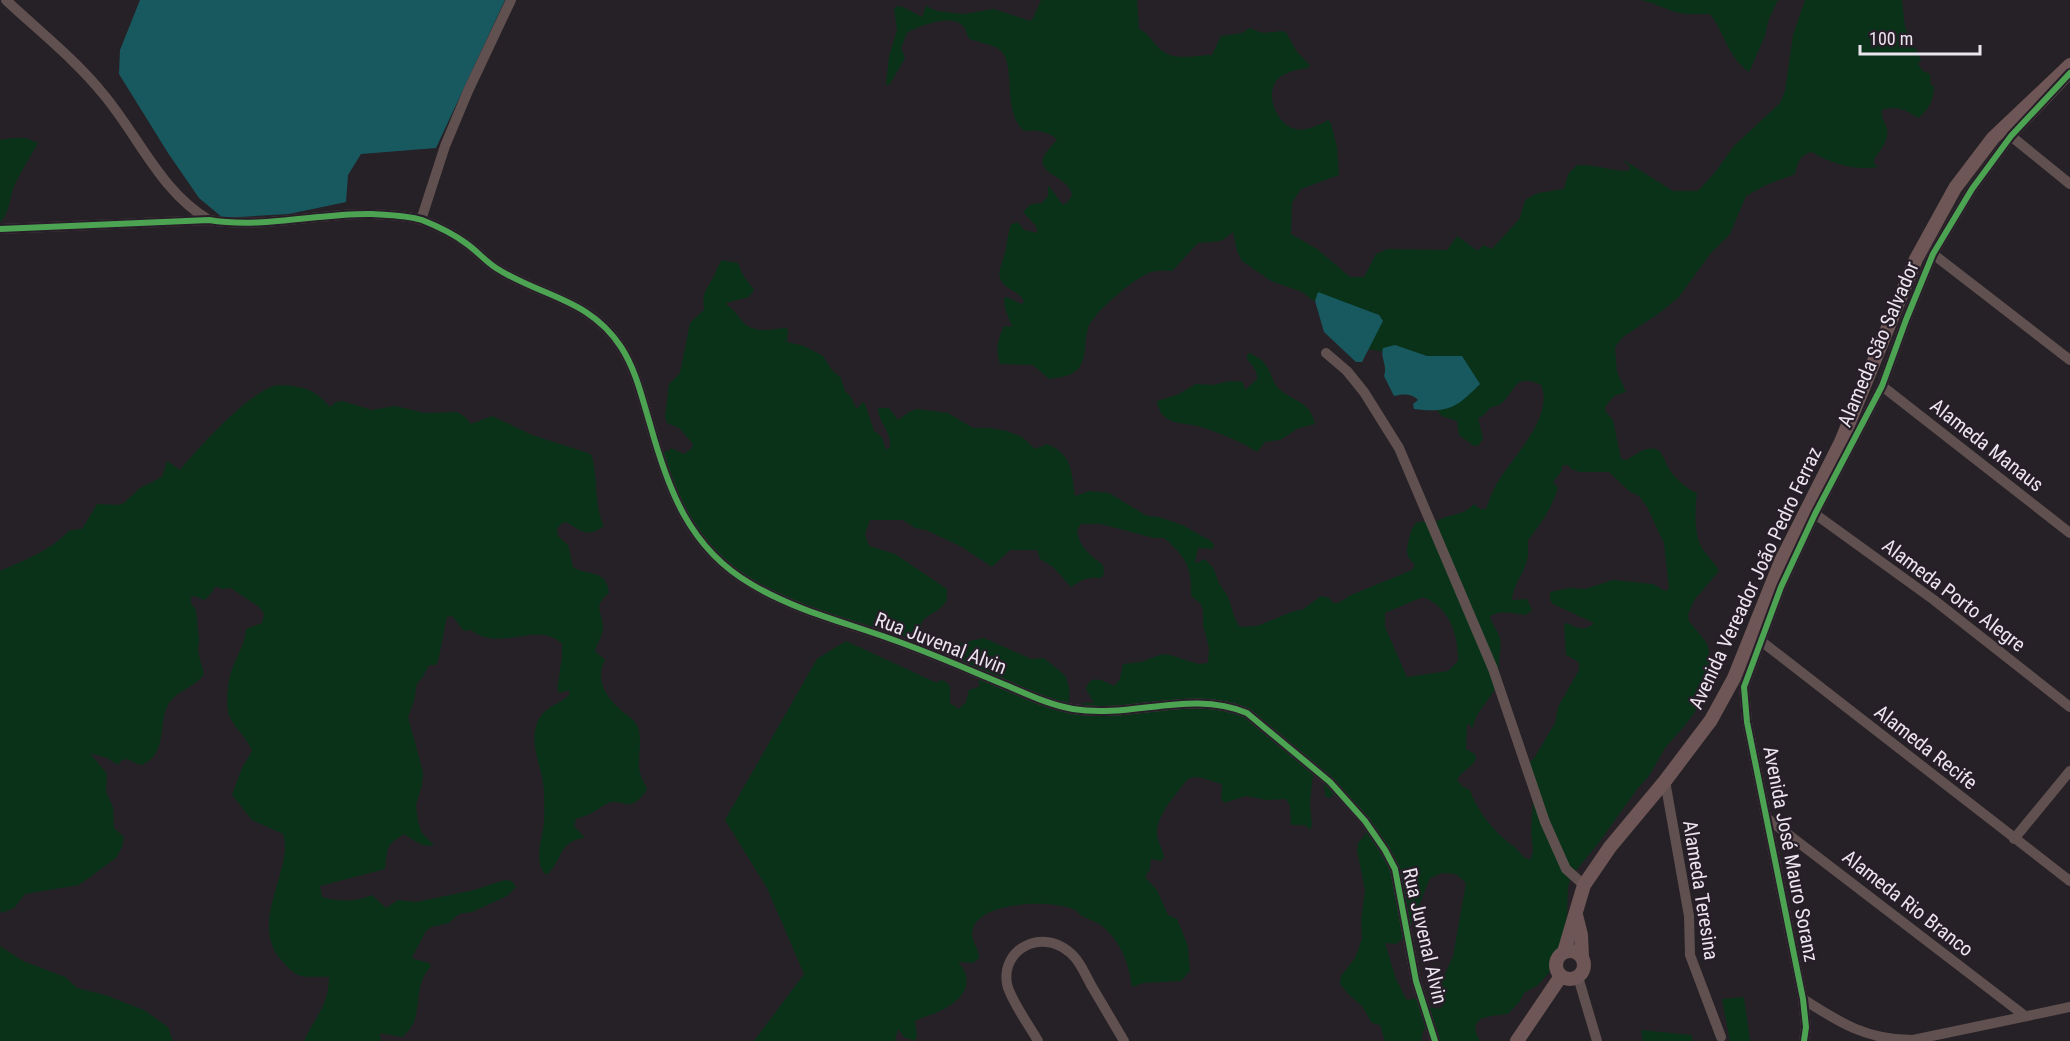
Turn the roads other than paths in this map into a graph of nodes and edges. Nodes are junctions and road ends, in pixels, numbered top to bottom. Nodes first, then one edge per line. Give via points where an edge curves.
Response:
1 (6, 0) edge
2 (511, 0) edge
3 (2070, 65) edge
4 (2070, 73) edge
5 (2011, 136) junction
6 (2070, 184) edge
7 (209, 220) junction
8 (421, 220) junction
9 (0, 229) edge
10 (1933, 254) junction
11 (1326, 353) dead end
12 (2070, 360) edge
13 (1882, 386) junction
14 (1815, 514) junction
15 (2070, 533) edge
16 (1761, 641) junction
17 (1743, 687) joint
18 (2070, 706) edge
19 (2070, 771) edge
20 (1665, 781) junction
21 (1768, 819) junction
22 (2014, 839) junction
23 (2070, 881) edge
24 (1584, 885) junction
25 (1576, 915) junction
26 (1564, 952) junction
27 (1582, 956) junction
28 (1561, 976) junction
29 (1578, 977) junction
30 (1803, 999) junction
31 (2070, 1006) edge
32 (2025, 1016) junction
33 (1806, 1028) junction
34 (1721, 1037) dead end
35 (1038, 1041) edge
36 (1124, 1041) edge
37 (1434, 1041) edge
38 (1517, 1041) edge
39 (1597, 1041) edge
40 (1804, 1041) edge
41 (1810, 1041) edge

1 - 7 street via 82,70 181,200
2 - 8 street via 445,146
3 - 20 main road, Avenida Vereador João Pedro Ferraz via 1993,138 1950,198 1916,259 1841,442 1781,561 1734,678 1711,720
4 - 5 street, Alameda São Salvador
5 - 6 street
5 - 10 street, Alameda São Salvador via 1972,189
7 - 8 street, Rua Juvenal Alvin via 241,224 356,214
7 - 9 street, Rua Juvenal Alvin
8 - 37 street, Rua Juvenal Alvin via 465,243 495,267 586,311 608,330 632,366 674,496 706,549 752,585 1047,702 1074,709 1103,711 1214,704 1247,713 1330,782 1385,850 1395,869 1416,981
10 - 12 street
10 - 13 street, Alameda São Salvador
11 - 24 street via 1358,385 1399,448 1493,669 1545,822 1566,869
13 - 14 street, Alameda São Salvador
13 - 15 street, Alameda Manaus
14 - 16 street, Alameda São Salvador
14 - 18 street, Alameda Porto Alegre
16 - 17 street, Alameda São Salvador
16 - 22 street, Alameda Recife
17 - 21 street, Avenida José Mauro Soranz
19 - 22 street
20 - 24 main road, Avenida Vereador João Pedro Ferraz
20 - 34 street, Alameda Teresina via 1689,916 1690,955
21 - 30 street, Avenida José Mauro Soranz
21 - 32 street, Alameda Rio Branco
22 - 23 street, Alameda Recife
24 - 25 main road, Avenida Vereador João Pedro Ferraz
25 - 26 main road, Avenida Vereador João Pedro Ferraz
25 - 27 main road, Avenida Vereador João Pedro Ferraz
26 - 27 main road via 1574,951
26 - 28 main road via 1556,963
27 - 29 main road via 1584,970
28 - 29 main road via 1569,980
28 - 38 main road
29 - 39 street
30 - 32 street via 1842,1024 1891,1040 1913,1040
30 - 33 street, Avenida José Mauro Soranz
31 - 32 street
33 - 40 street, Avenida José Mauro Soranz
33 - 41 street, Avenida José Mauro Soranz
35 - 36 street via 1007,987 1007,969 1024,946 1044,941 1069,951

